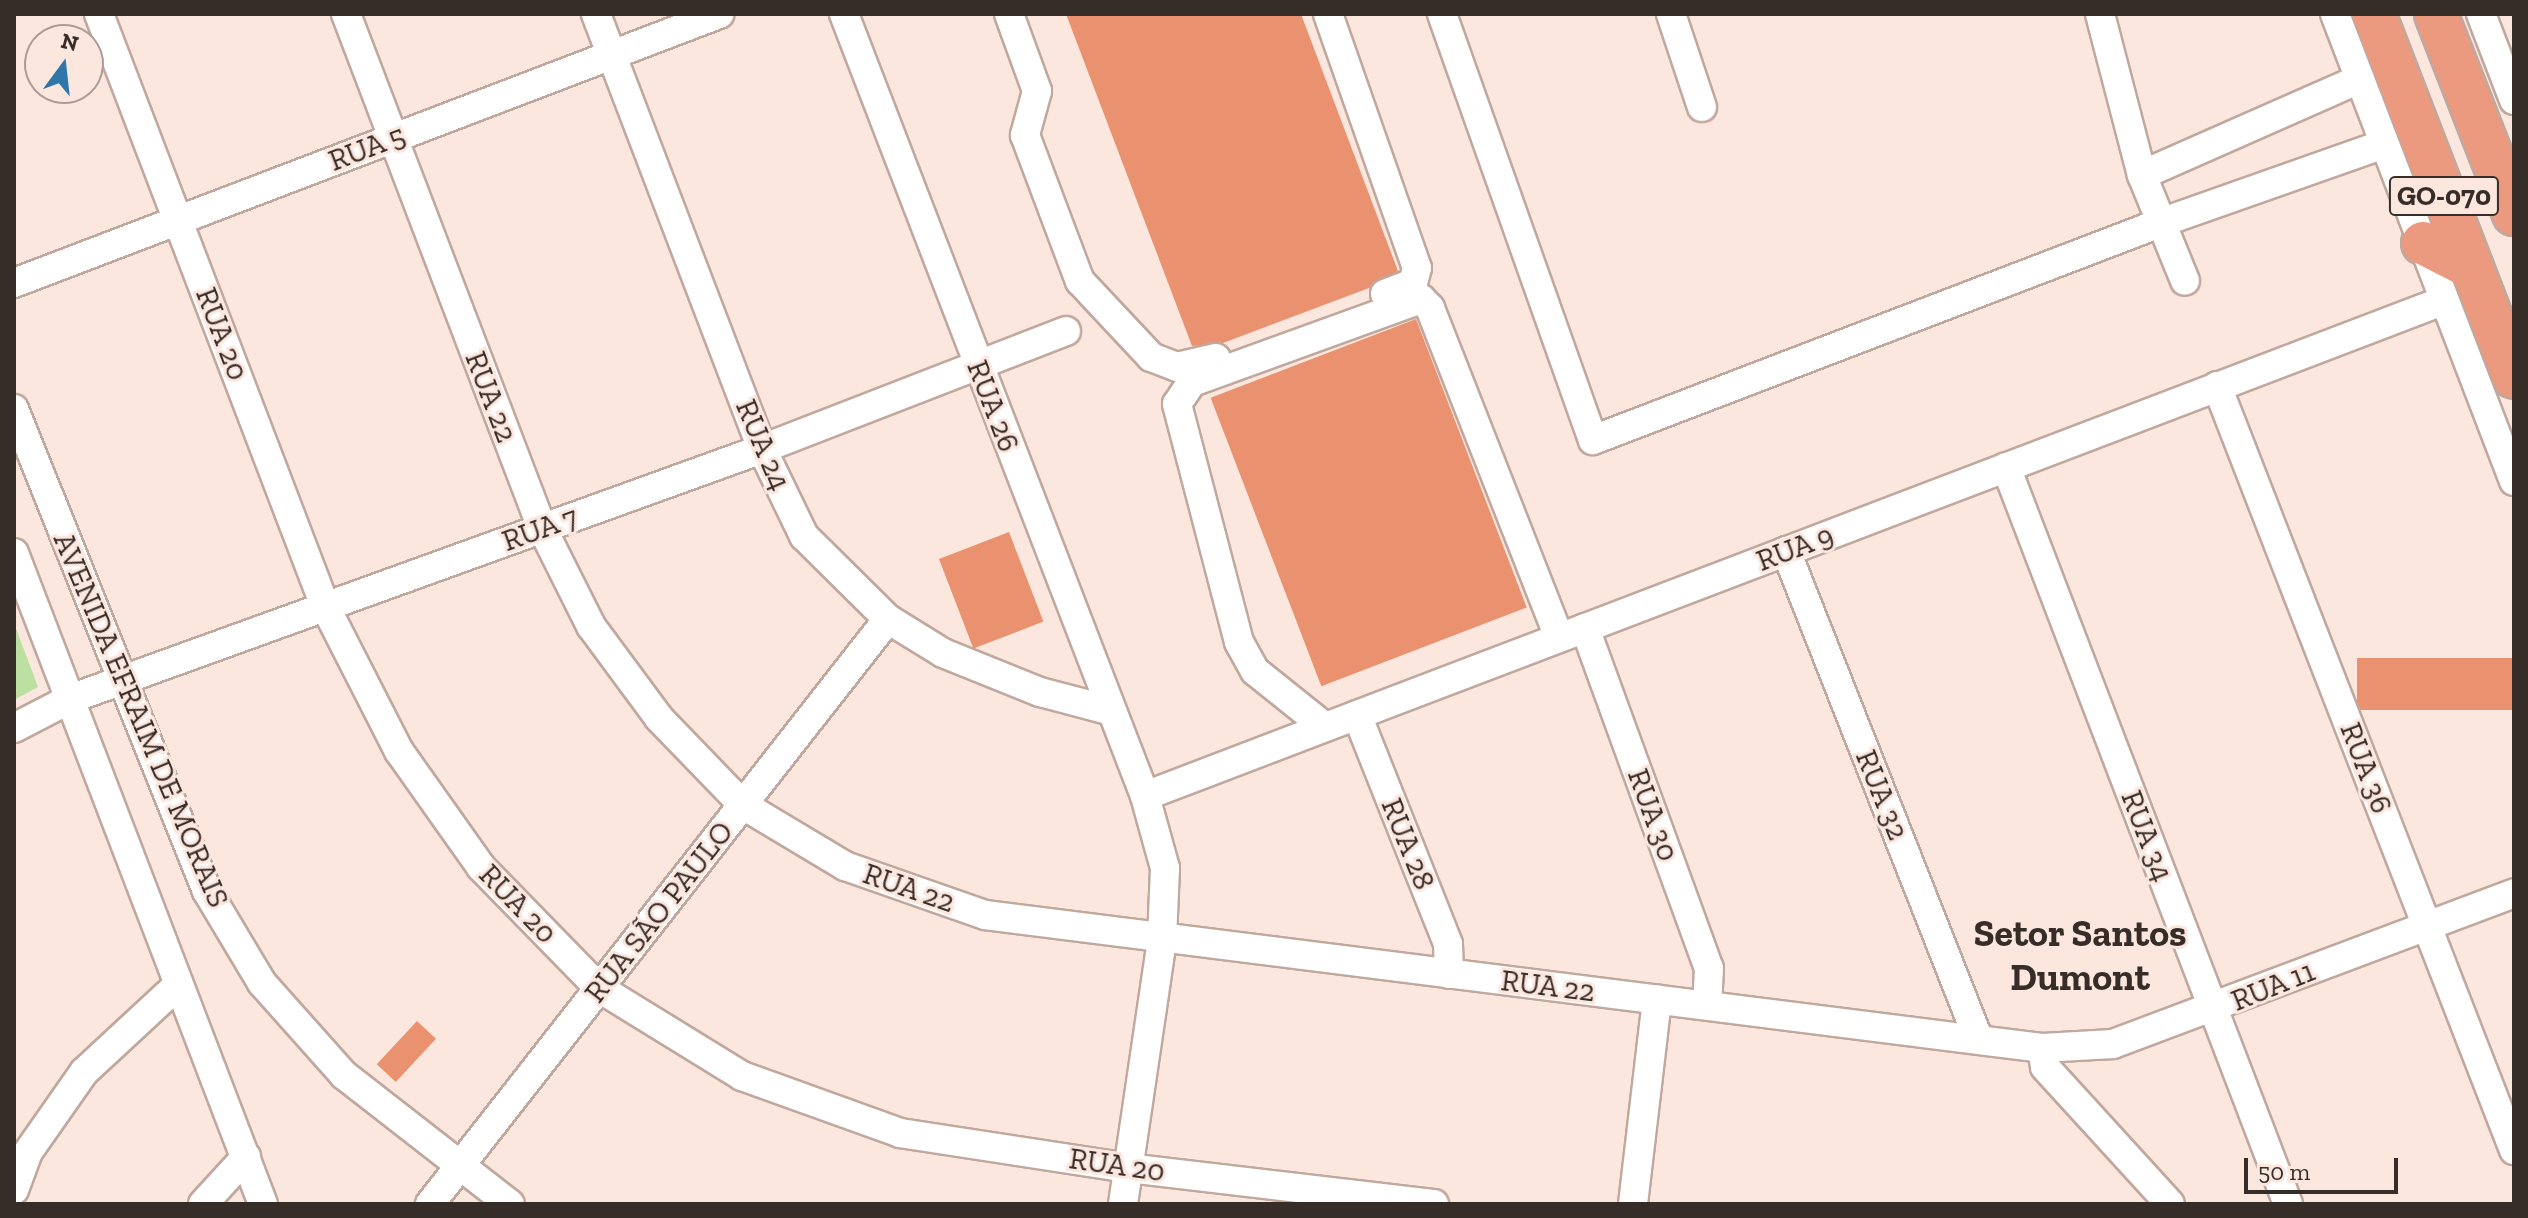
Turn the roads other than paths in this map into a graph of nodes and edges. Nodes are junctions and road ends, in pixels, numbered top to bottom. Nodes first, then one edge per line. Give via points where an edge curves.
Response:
1 (99, 14) edge
2 (346, 14) edge
3 (596, 14) edge
4 (719, 14) edge
5 (844, 14) edge
6 (1009, 14) edge
7 (1328, 14) edge
8 (1442, 14) edge
9 (1671, 14) edge
10 (2100, 14) edge
11 (2335, 14) edge
12 (2374, 14) edge
13 (2481, 14) edge
14 (2442, 19) edge
15 (611, 55) junction
16 (2360, 79) junction
17 (2514, 100) edge
18 (1702, 107) dead end
19 (393, 138) junction
20 (2384, 144) junction
21 (2142, 175) junction
22 (2514, 214) edge
23 (178, 221) junction
24 (2160, 223) junction
25 (2423, 243) junction
26 (2472, 268) junction
27 (2185, 281) dead end
28 (14, 283) edge
29 (2445, 300) junction
30 (1066, 331) dead end
31 (977, 365) junction
32 (2514, 377) edge
33 (2217, 386) junction
34 (14, 409) edge
35 (762, 449) junction
36 (2006, 467) junction
37 (2514, 481) edge
38 (542, 528) junction
39 (1786, 551) junction
40 (14, 553) edge
41 (325, 606) junction
42 (888, 619) junction
43 (1572, 633) junction
44 (123, 680) junction
45 (70, 699) junction
46 (1112, 711) junction
47 (1357, 715) junction
48 (1325, 727) junction
49 (14, 728) edge
50 (1145, 796) junction
51 (743, 805) junction
52 (2514, 893) edge
53 (2427, 925) junction
54 (1162, 940) junction
55 (1449, 974) junction
56 (179, 984) junction
57 (599, 988) junction
58 (1657, 999) junction
59 (1707, 1005) junction
60 (2213, 1010) junction
61 (1978, 1038) junction
62 (2042, 1048) junction
63 (2514, 1150) edge
64 (246, 1157) junction
65 (460, 1166) junction
66 (1128, 1168) junction
67 (14, 1190) edge
68 (203, 1204) edge
69 (263, 1204) edge
70 (430, 1204) edge
71 (510, 1204) edge
72 (1123, 1204) edge
73 (1434, 1204) edge
74 (1633, 1204) edge
75 (2170, 1204) edge
76 (2288, 1204) edge

1 - 23 street, RUA 20
2 - 19 street, RUA 22
3 - 15 street, RUA 24
4 - 15 street, RUA 5
5 - 31 street, RUA 26
6 - 7 street via 1037,91 1025,135 1080,281 1151,357 1177,367 1210,360 1413,283 1416,276
8 - 24 street via 1593,440
9 - 18 street
10 - 21 street
11 - 16 street
12 - 26 highway, GO-070
13 - 17 street
14 - 22 highway, GO-070
15 - 19 street, RUA 5
15 - 35 street, RUA 24
16 - 20 street
16 - 21 street
19 - 23 street, RUA 5
19 - 38 street, RUA 22
20 - 24 street
20 - 25 street
21 - 24 street
23 - 28 street, RUA 5
23 - 41 street, RUA 20
24 - 27 street
25 - 26 highway
25 - 29 street
26 - 32 highway, GO-070
29 - 33 street, RUA 9
29 - 37 street
30 - 31 street, RUA 7
31 - 35 street, RUA 7
31 - 46 street, RUA 26
33 - 36 street, RUA 9
33 - 53 street, RUA 36
34 - 44 street, AVENIDA EFRAIM DE MORAIS
35 - 38 street, RUA 7
35 - 42 street, RUA 24 via 804,536
36 - 39 street, RUA 9
36 - 60 street, RUA 34
38 - 41 street, RUA 7
38 - 51 street, RUA 22 via 591,626 659,718
39 - 43 street, RUA 9
39 - 61 street, RUA 32
40 - 45 street, AVENIDA EFRAIM DE MORAIS
41 - 44 street, RUA 7
41 - 57 street, RUA 20 via 399,751 481,867
42 - 46 street, RUA 24 via 943,653 1040,692
42 - 51 street, RUA SÃO PAULO
43 - 47 street, RUA 9
43 - 48 street, RUA 30 via 1430,308 1421,299 1192,382 1177,404 1242,650 1269,684
43 - 59 street, RUA 30 via 1709,968
44 - 45 street, RUA 7
44 - 65 street, AVENIDA EFRAIM DE MORAIS via 207,891 262,983 344,1075
45 - 49 street, RUA 7
45 - 56 street, AVENIDA EFRAIM DE MORAIS
46 - 50 street, RUA 26
47 - 48 street, RUA 9
47 - 55 street, RUA 28 via 1448,944
48 - 50 street, RUA 9
50 - 54 street, RUA 26 via 1165,868
51 - 54 street, RUA 22 via 845,866 985,915
51 - 57 street, RUA SÃO PAULO
52 - 53 street, RUA 11
53 - 60 street, RUA 11
53 - 63 street, RUA 36
54 - 55 street, RUA 22
54 - 66 street, RUA 26
55 - 58 street, RUA 22
56 - 64 street, AVENIDA EFRAIM DE MORAIS
56 - 67 street via 84,1072 28,1152
57 - 65 street, RUA SÃO PAULO
57 - 66 street, RUA 20 via 742,1076 900,1133
58 - 59 street, RUA 22
58 - 74 street
59 - 61 street, RUA 22
60 - 62 street, RUA 11 via 2113,1044
60 - 76 street, RUA 34
61 - 62 street, RUA 11
62 - 75 street via 2045,1067
64 - 68 street
64 - 69 street, AVENIDA EFRAIM DE MORAIS
65 - 70 street, RUA SÃO PAULO
65 - 71 street, AVENIDA EFRAIM DE MORAIS
66 - 72 street, RUA 26
66 - 73 street, RUA 20

